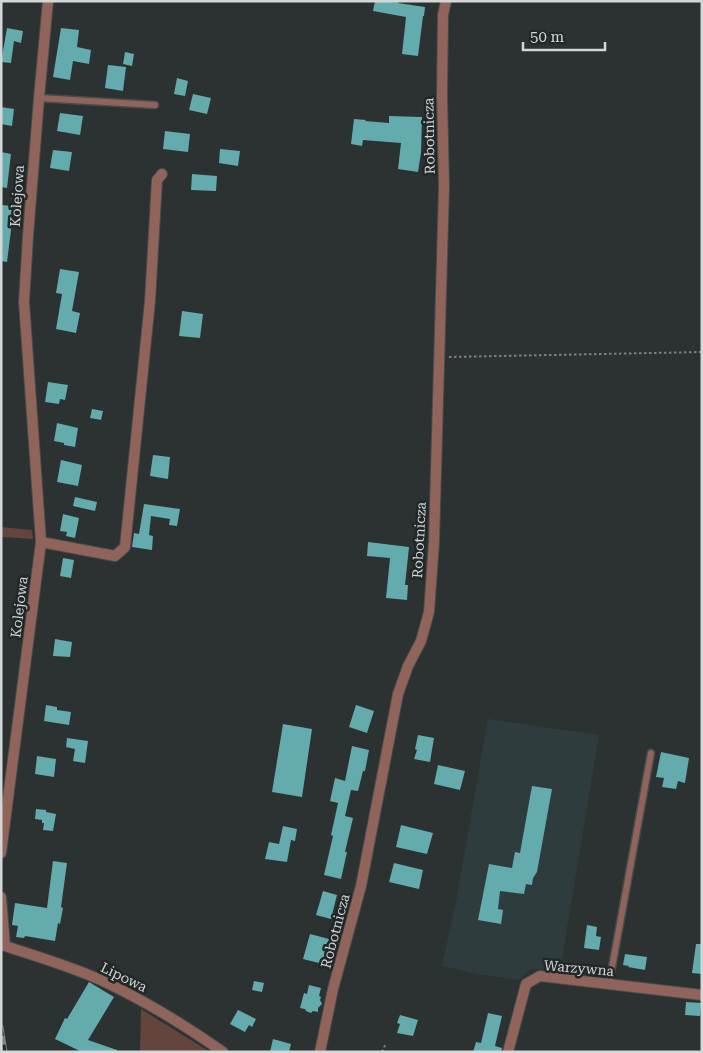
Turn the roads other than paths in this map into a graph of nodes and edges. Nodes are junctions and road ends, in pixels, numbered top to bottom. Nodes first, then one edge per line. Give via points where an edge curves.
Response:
1 (48, 1) edge
2 (446, 1) edge
3 (39, 98) junction
4 (155, 105) dead end
5 (162, 174) dead end
6 (41, 542) junction
7 (651, 753) dead end
8 (5, 789) edge
9 (1, 853) edge
10 (1, 897) edge
11 (609, 984) junction
12 (702, 995) edge
13 (224, 1052) edge
14 (320, 1052) edge
15 (508, 1052) edge

1 - 3 street, Kolejowa
2 - 14 street, Robotnicza via 443,15 444,187 440,358 429,612 421,641 398,694 361,886
3 - 4 lane
3 - 6 street, Kolejowa via 24,302
5 - 6 street via 157,180 150,301 125,547 115,556
6 - 8 street, Kolejowa
7 - 11 lane
8 - 9 street, Kolejowa
10 - 13 street, Lipowa via 5,946 104,981 153,1006
11 - 12 street, Warzywna
11 - 15 street, Warzywna via 540,976 526,984

